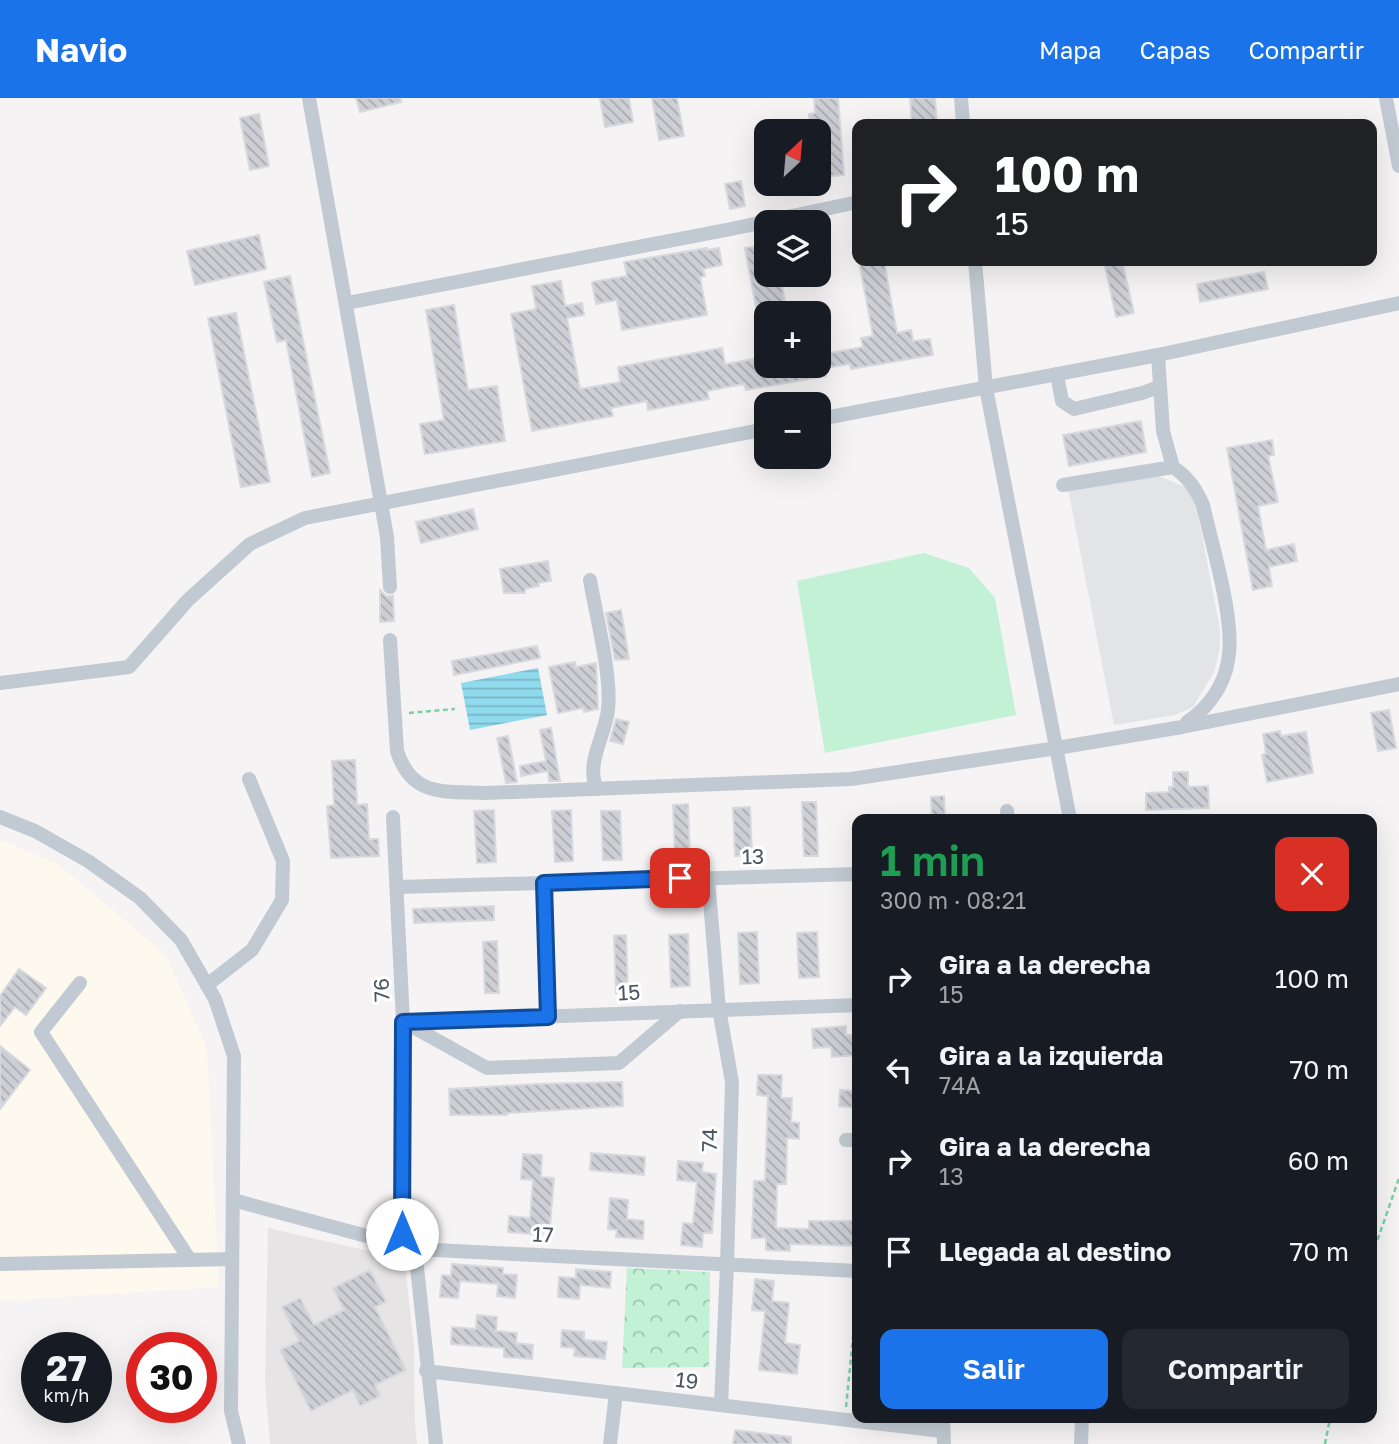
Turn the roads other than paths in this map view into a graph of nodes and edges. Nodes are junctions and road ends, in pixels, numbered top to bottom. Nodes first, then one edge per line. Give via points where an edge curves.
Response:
1 (309, 98) edge
2 (961, 98) edge
3 (1386, 98) edge
4 (963, 119) edge
5 (1399, 166) edge
6 (852, 203) edge
7 (975, 266) edge
8 (347, 303) junction
9 (1399, 303) edge
10 (1158, 355) junction
11 (1057, 375) junction
12 (1159, 387) junction
13 (986, 388) junction
14 (831, 417) edge
15 (754, 431) edge
16 (1173, 467) junction
17 (1063, 485) dead end
18 (381, 503) junction
19 (590, 580) dead end
20 (390, 587) dead end
21 (390, 640) dead end
22 (0, 683) edge
23 (1399, 684) edge
24 (1181, 727) junction
25 (1057, 748) junction
26 (249, 779) dead end
27 (597, 789) junction
28 (1069, 814) edge
29 (0, 817) edge
30 (393, 817) dead end
31 (852, 874) edge
32 (708, 878) junction
33 (544, 883) junction
34 (398, 887) junction
35 (80, 983) dead end
36 (207, 985) junction
37 (852, 1004) edge
38 (719, 1009) junction
39 (680, 1011) junction
40 (548, 1017) junction
41 (403, 1022) junction
42 (233, 1200) junction
43 (409, 1247) junction
44 (232, 1259) junction
45 (190, 1260) junction
46 (0, 1264) edge
47 (727, 1265) junction
48 (852, 1271) edge
49 (426, 1371) junction
50 (616, 1393) junction
51 (721, 1405) junction
52 (852, 1421) edge
53 (872, 1423) edge
54 (1082, 1423) edge
55 (943, 1431) edge
56 (239, 1444) edge
57 (436, 1444) edge
58 (610, 1444) edge
59 (1082, 1444) edge

1 - 8 street
2 - 4 street
3 - 5 street
6 - 8 street
7 - 13 street
8 - 18 street
9 - 10 street
10 - 11 street
10 - 12 street
11 - 12 street via 1062,401 1074,409
11 - 13 street
12 - 16 street via 1163,431
13 - 14 street
13 - 25 street
15 - 18 street
16 - 17 street
16 - 24 street via 1195,488 1203,505 1228,618 1229,659 1221,685 1201,713
18 - 20 street
18 - 22 street via 306,518 250,544 188,600 129,667
19 - 27 street via 609,699 592,775
21 - 27 street via 397,751 410,777 430,790
23 - 24 street
24 - 25 street
25 - 27 street via 851,779
25 - 28 street
26 - 36 street via 284,861 282,900 252,950
29 - 36 street via 88,861 140,898 181,940
30 - 34 street, 76
31 - 32 street, 13
32 - 33 street, 13
32 - 38 street, 74
33 - 34 street, 13
33 - 40 street
34 - 41 street, 76
35 - 45 street via 41,1032
36 - 42 street via 234,1056
37 - 38 street, 15
38 - 39 street, 15
38 - 47 street, 74 via 732,1082
39 - 40 street, 15
39 - 41 street via 619,1063 487,1068
40 - 41 street, 15
41 - 43 street, 76
42 - 43 street, 17
42 - 44 street
43 - 47 street, 17
43 - 49 street, 76
44 - 45 street
44 - 56 street via 231,1411
45 - 46 street
47 - 48 street, 17
47 - 51 street, 74
49 - 50 street, 19
49 - 57 street, 76
50 - 51 street, 19
50 - 58 street
51 - 52 street, 19
53 - 55 street, 19
54 - 59 street

